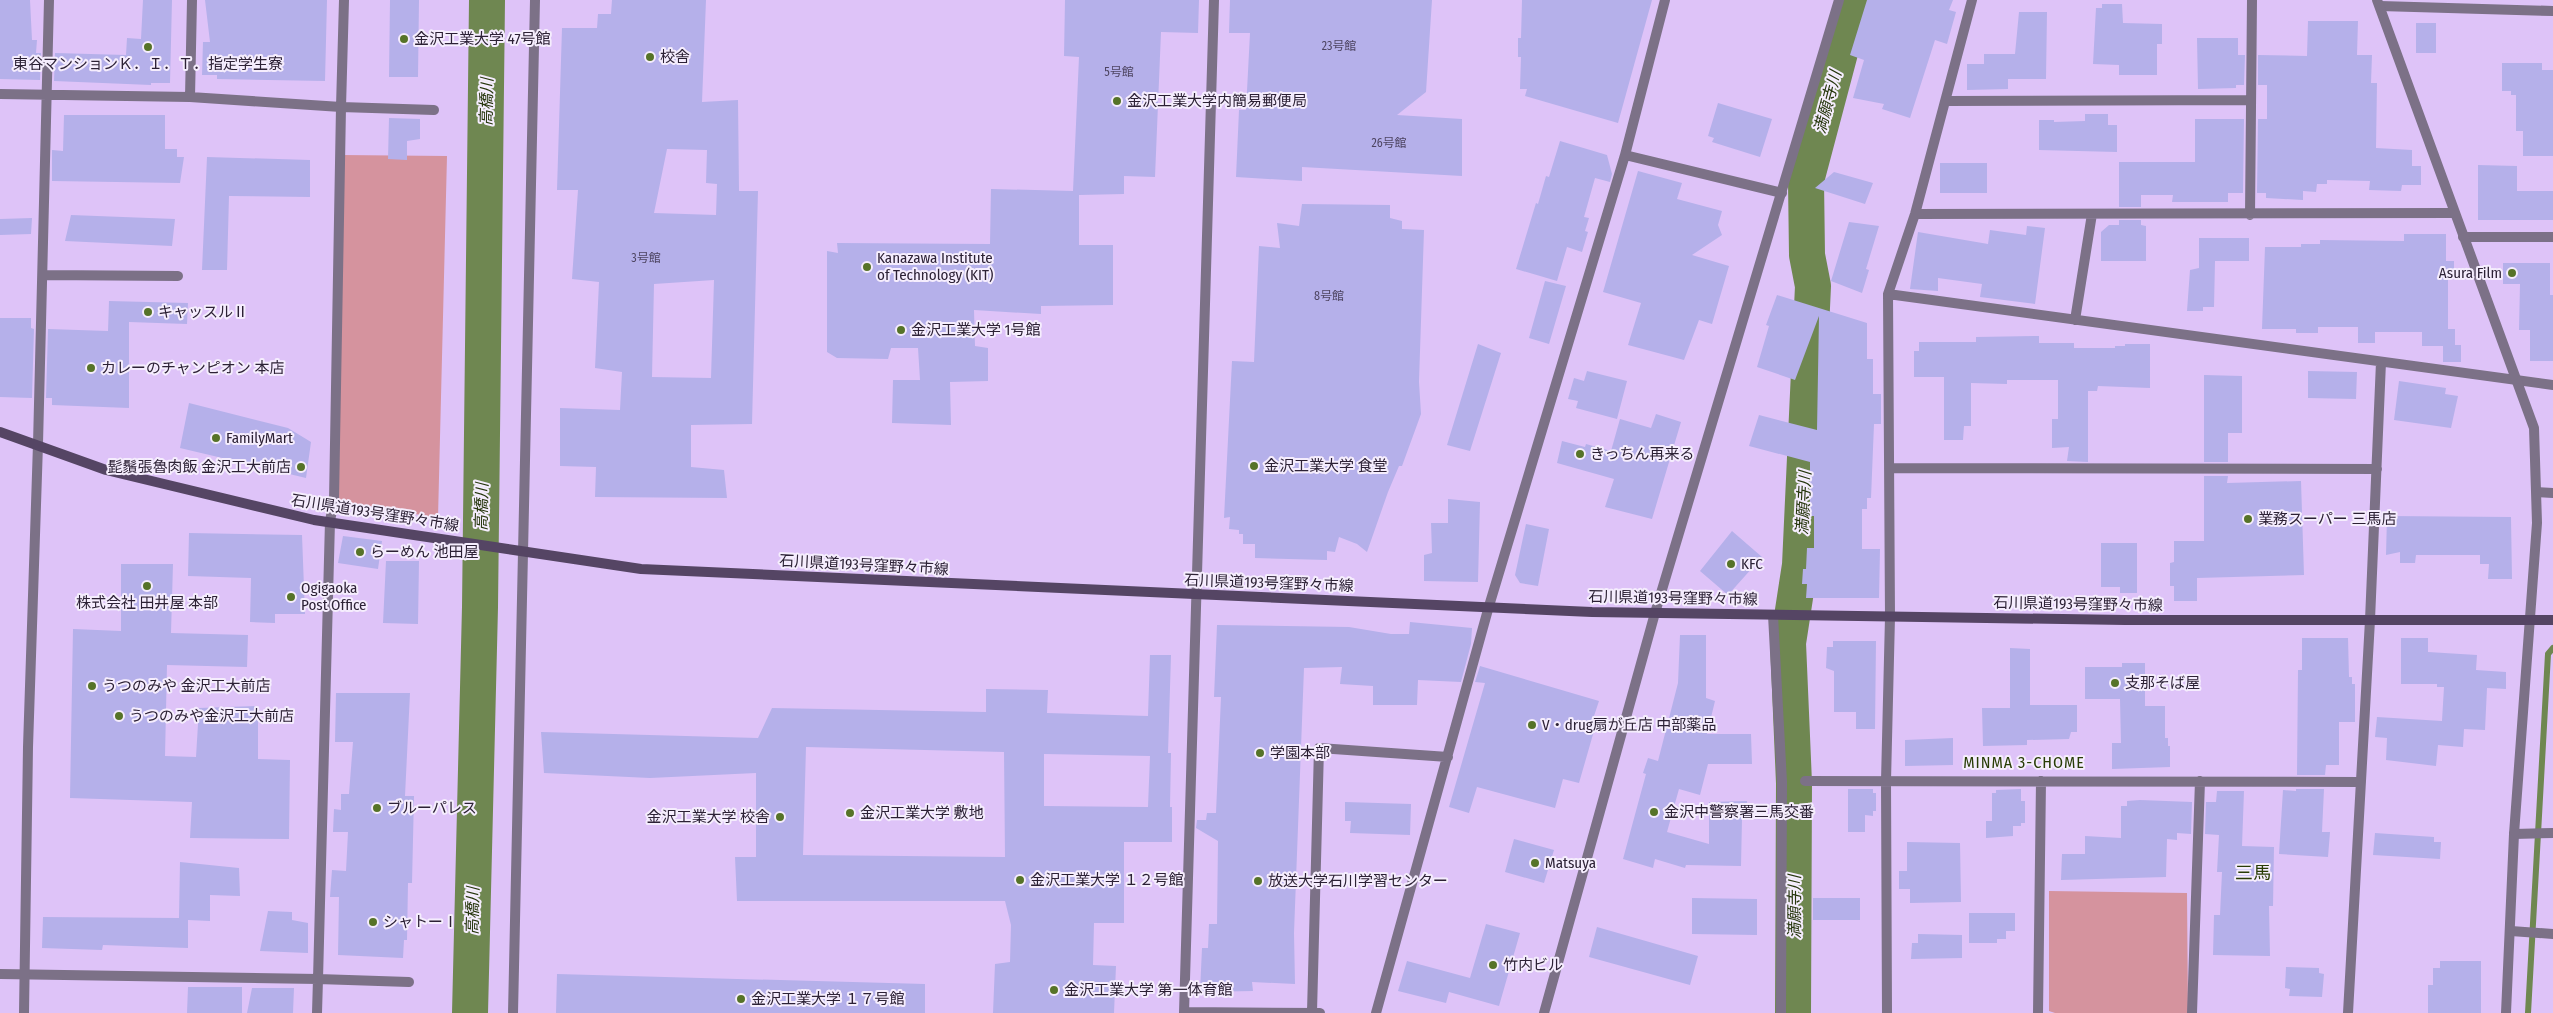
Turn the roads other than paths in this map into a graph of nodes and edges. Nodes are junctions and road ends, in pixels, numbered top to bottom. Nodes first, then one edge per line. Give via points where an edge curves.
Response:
1 (49, 0) edge
2 (192, 0) edge
3 (344, 0) edge
4 (535, 0) edge
5 (1214, 0) edge
6 (1665, 0) edge
7 (1839, 0) edge
8 (1972, 0) edge
9 (2252, 0) edge
10 (2379, 6) edge
11 (2553, 11) edge
12 (0, 94) edge
13 (46, 96) junction
14 (190, 98) junction
15 (2251, 100) junction
16 (1946, 101) junction
17 (341, 107) junction
18 (434, 110) dead end
19 (1625, 155) junction
20 (1782, 193) junction
21 (2454, 213) junction
22 (1915, 214) junction
23 (2092, 214) junction
24 (2250, 215) junction
25 (2463, 237) junction
26 (2553, 237) edge
27 (43, 275) junction
28 (178, 276) dead end
29 (1888, 294) junction
30 (2075, 320) junction
31 (2381, 362) junction
32 (2516, 381) junction
33 (2553, 384) edge
34 (0, 432) edge
35 (38, 444) junction
36 (1889, 468) junction
37 (2376, 469) junction
38 (2537, 492) junction
39 (2553, 493) edge
40 (330, 521) junction
41 (522, 552) junction
42 (1198, 596) junction
43 (1489, 606) junction
44 (1656, 614) junction
45 (1779, 615) junction
46 (1890, 616) junction
47 (2370, 620) junction
48 (2528, 620) junction
49 (2553, 620) edge
50 (1448, 757) junction
51 (1805, 781) dead end
52 (1886, 781) junction
53 (2041, 781) junction
54 (2200, 781) junction
55 (2361, 782) junction
56 (2544, 833) edge
57 (2514, 834) junction
58 (2511, 931) junction
59 (2553, 934) edge
60 (0, 974) edge
61 (25, 976) junction
62 (318, 979) junction
63 (409, 982) dead end
64 (1184, 1012) edge
65 (24, 1013) edge
66 (317, 1013) edge
67 (513, 1013) edge
68 (1316, 1013) edge
69 (1376, 1013) edge
70 (1544, 1013) edge
71 (1781, 1013) edge
72 (1887, 1013) edge
73 (2038, 1013) edge
74 (2192, 1013) edge
75 (2348, 1013) edge
76 (2506, 1013) edge

1 - 13 street
2 - 14 street
3 - 17 street
4 - 41 street
5 - 42 street
6 - 19 street
7 - 20 street
8 - 16 street
9 - 15 street
10 - 11 street
10 - 21 street
12 - 13 street
13 - 14 street
13 - 27 street
14 - 17 street
15 - 16 street
15 - 24 street
16 - 22 street
17 - 18 street
17 - 40 street via 334,500
19 - 20 street
19 - 43 street
20 - 44 street
21 - 24 street
21 - 25 street
22 - 23 street
22 - 29 street
23 - 24 street
23 - 30 street
25 - 26 street
25 - 32 street
27 - 28 street
27 - 35 street
29 - 30 street
29 - 36 street
30 - 31 street
31 - 32 street
31 - 37 street
32 - 33 street
32 - 38 street via 2534,428
34 - 35 main road, 石川県道193号窪野々市線
35 - 40 main road, 石川県道193号窪野々市線 via 106,470 304,518
35 - 61 street via 28,747
36 - 37 street
36 - 46 street
37 - 47 street
38 - 39 street
38 - 48 street
40 - 41 main road, 石川県道193号窪野々市線
40 - 62 street
41 - 42 main road, 石川県道193号窪野々市線 via 640,569
41 - 67 street
42 - 43 main road, 石川県道193号窪野々市線
42 - 64 street
43 - 44 main road, 石川県道193号窪野々市線
43 - 50 street
44 - 45 main road, 石川県道193号窪野々市線
44 - 70 street
45 - 46 main road, 石川県道193号窪野々市線
45 - 71 street
46 - 47 main road, 石川県道193号窪野々市線
46 - 52 street
47 - 48 main road, 石川県道193号窪野々市線
47 - 55 street
48 - 49 main road, 石川県道193号窪野々市線
48 - 57 street
50 - 68 street via 1318,748
50 - 69 street
51 - 52 street
52 - 53 street
52 - 72 street
53 - 54 street
53 - 73 street
54 - 55 street
54 - 74 street
55 - 75 street
56 - 57 street
57 - 58 street
58 - 59 street
58 - 76 street
60 - 61 street
61 - 62 street
61 - 65 street
62 - 63 street
62 - 66 street
64 - 68 street

